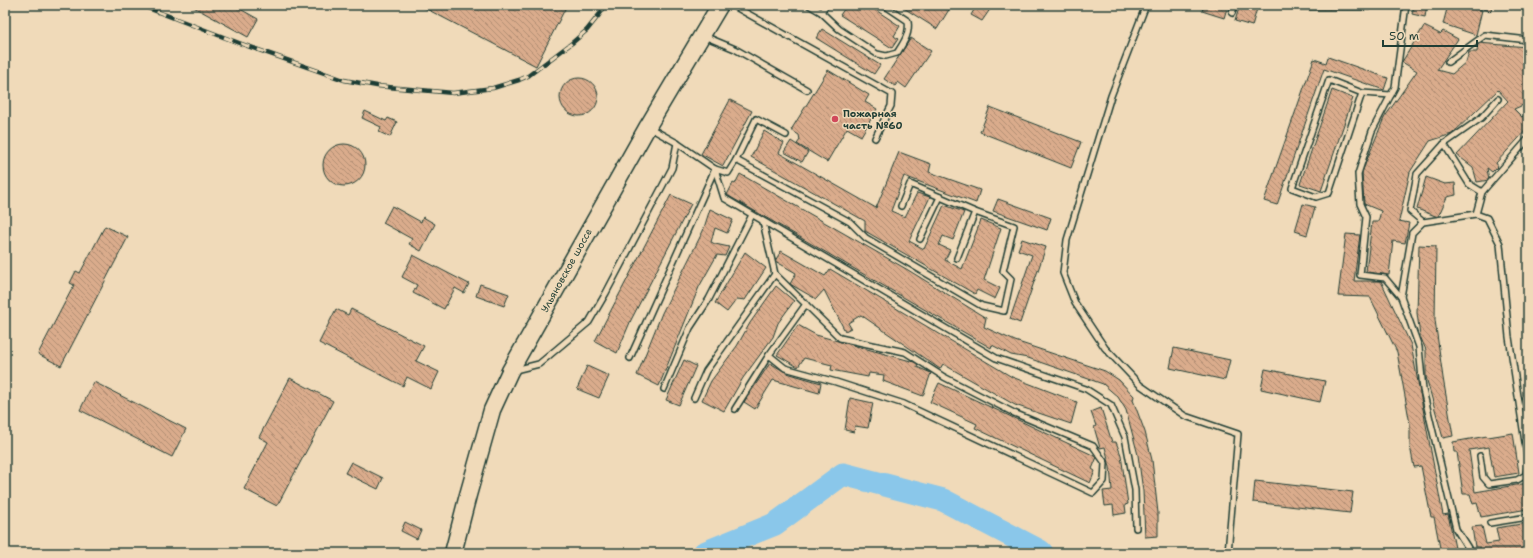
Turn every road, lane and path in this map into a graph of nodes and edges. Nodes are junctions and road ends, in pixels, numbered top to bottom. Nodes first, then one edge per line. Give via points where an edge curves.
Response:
1 (720, 5) edge
2 (732, 5) edge
3 (809, 5) edge
4 (826, 5) edge
5 (884, 5) edge
6 (1146, 5) edge
7 (1235, 5) edge
8 (1406, 5) edge
9 (821, 12) junction
10 (1232, 14) dead end
11 (703, 35) junction
12 (1528, 40) edge
13 (1448, 62) dead end
14 (807, 90) dead end
15 (1362, 93) junction
16 (1391, 95) junction
17 (1498, 99) dead end
18 (648, 126) junction
19 (786, 135) dead end
20 (875, 138) dead end
21 (1528, 139) edge
22 (677, 143) junction
23 (1444, 144) junction
24 (736, 160) junction
25 (715, 169) junction
26 (1482, 192) junction
27 (940, 197) junction
28 (901, 206) dead end
29 (975, 212) junction
30 (1476, 214) junction
31 (752, 215) junction
32 (763, 222) junction
33 (1423, 222) junction
34 (920, 239) dead end
35 (957, 258) dead end
36 (775, 274) junction
37 (1401, 296) junction
38 (806, 304) junction
39 (769, 355) junction
40 (630, 358) dead end
41 (510, 371) junction
42 (664, 389) dead end
43 (694, 398) dead end
44 (735, 409) dead end
45 (1480, 456) dead end
46 (1528, 517) edge
47 (1490, 523) dead end
48 (1136, 528) dead end
49 (454, 553) edge
50 (1228, 553) edge
51 (1469, 553) edge

1 - 11 main road, Ульяновское шоссе
2 - 20 lane via 892,94 891,106
3 - 9 lane
4 - 9 lane
5 - 9 lane via 908,21 909,30 905,42 897,53 886,56 877,54 839,29
6 - 50 lane via 1111,96 1068,240 1063,272 1075,303 1105,348 1140,385 1185,416 1238,434
7 - 10 lane
8 - 16 lane via 1396,87
11 - 14 lane via 736,49
11 - 18 main road, Ульяновское шоссе
12 - 13 lane via 1485,35
15 - 15 lane via 1329,193 1316,197 1292,188 1329,80
15 - 16 lane
16 - 37 lane via 1372,131 1358,174 1360,204 1366,217 1360,275 1385,278
17 - 23 lane via 1481,118
18 - 22 lane
18 - 41 main road, Ульяновское шоссе
19 - 24 lane via 756,119
21 - 26 lane
22 - 25 lane
22 - 41 lane via 672,168 589,322 539,364
23 - 26 lane via 1469,184
23 - 33 lane via 1417,174 1410,211
24 - 25 lane via 728,173
24 - 29 lane via 850,222 866,238 982,306 1004,312 1011,279 1003,271 1014,226
25 - 31 lane via 724,198
25 - 40 lane
26 - 30 lane
27 - 28 lane via 910,184
27 - 29 lane
27 - 34 lane
29 - 35 lane
30 - 33 lane
30 - 45 lane via 1487,218 1500,244 1509,337 1528,462 1526,475 1518,480 1489,484 1483,477
31 - 32 lane
31 - 42 lane via 709,299 690,328
32 - 36 lane
32 - 48 lane via 996,358 1086,389 1112,405 1125,437 1135,490
33 - 37 lane via 1412,233
36 - 38 lane
36 - 43 lane via 706,371
37 - 51 lane via 1419,347 1423,390 1456,529
38 - 39 lane
38 - 39 lane via 840,338 905,352 1014,413 1093,446 1105,463 1104,481 1092,493 904,404 785,368
39 - 44 lane
41 - 49 main road, Ульяновское шоссе via 492,410
46 - 47 lane

